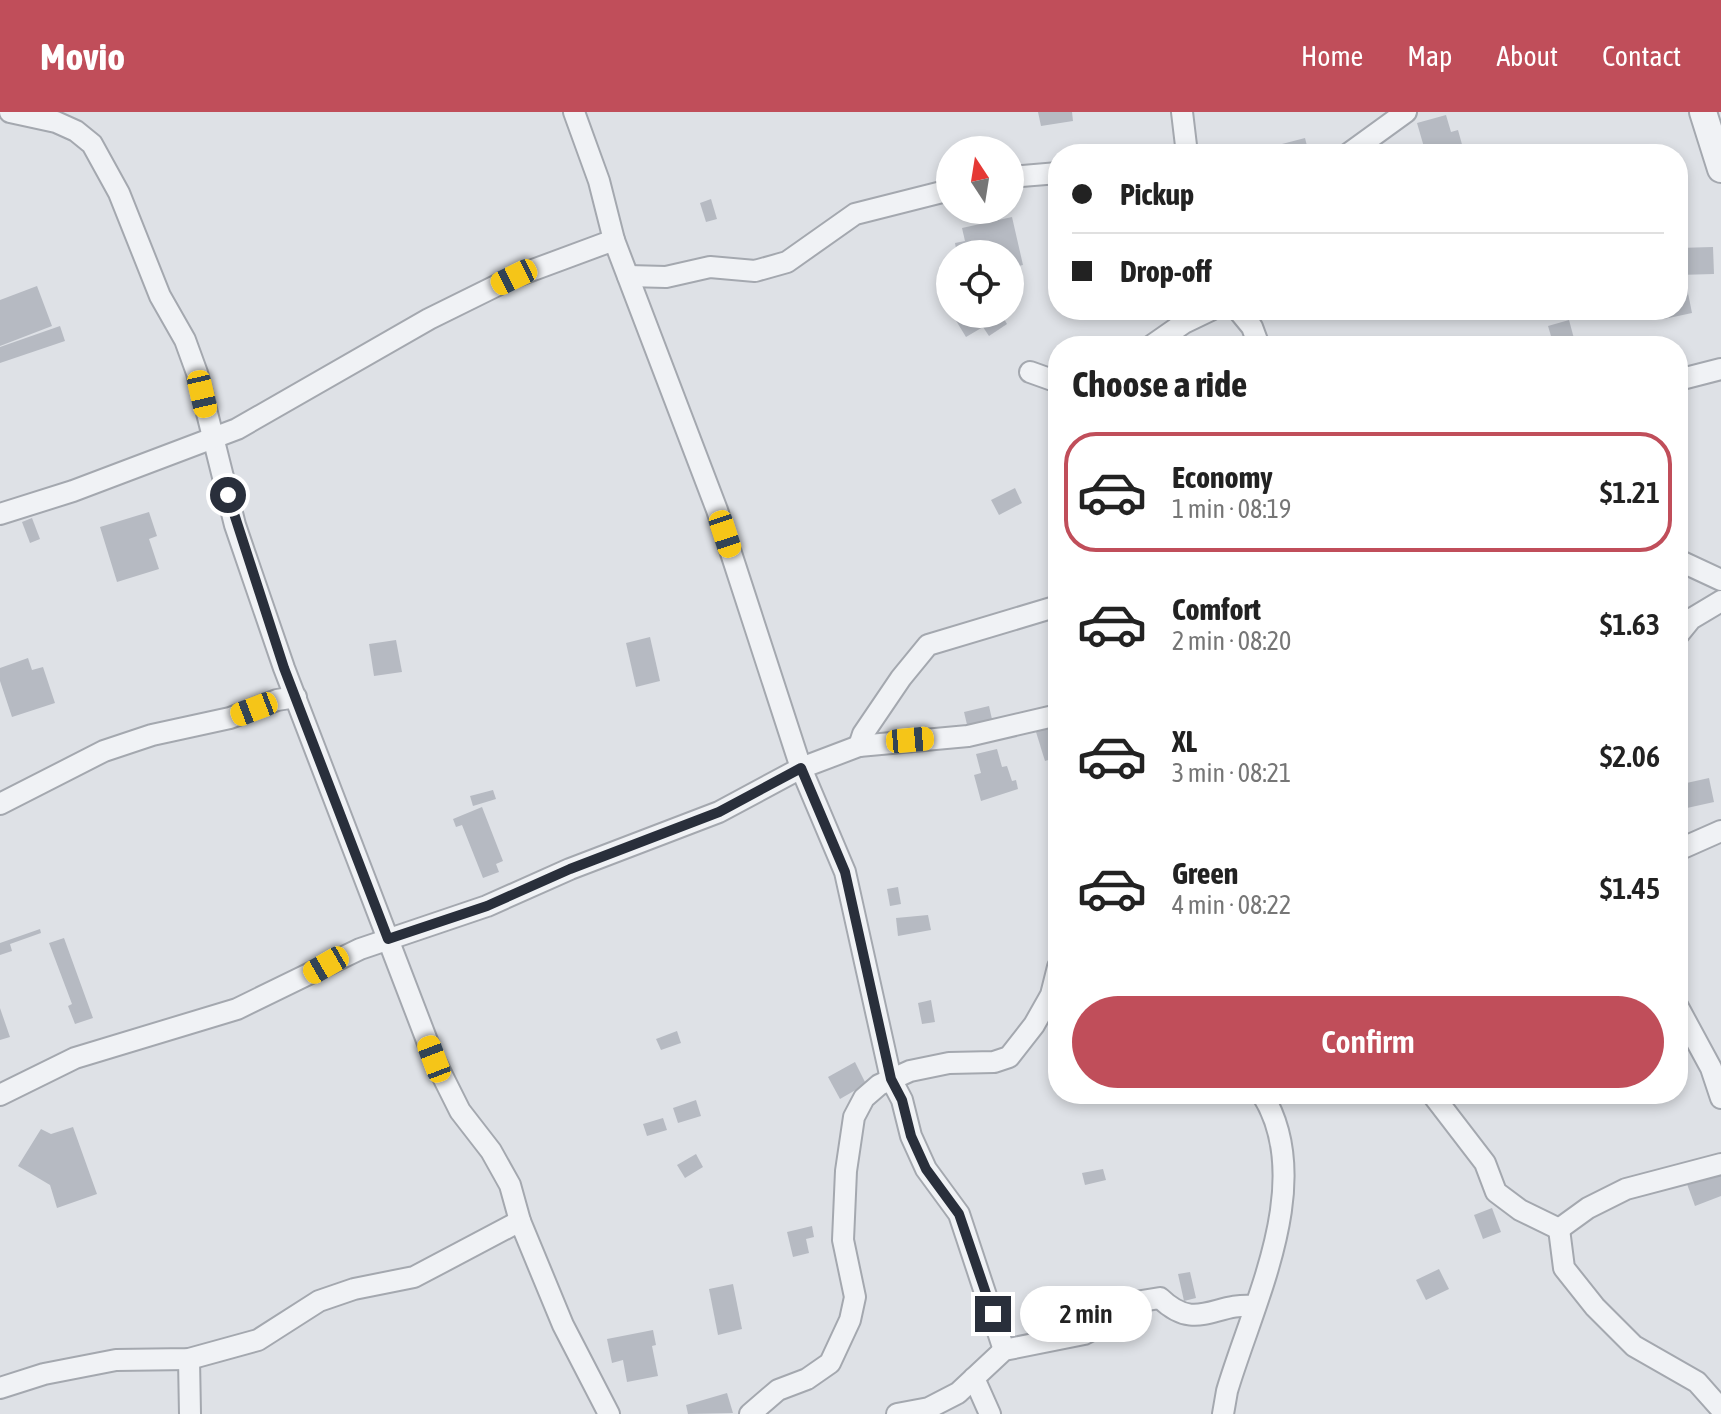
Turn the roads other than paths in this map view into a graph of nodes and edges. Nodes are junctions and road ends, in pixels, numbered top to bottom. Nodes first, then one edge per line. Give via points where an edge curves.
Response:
1 (10, 112) edge
2 (574, 112) edge
3 (1182, 112) edge
4 (1406, 112) edge
5 (1703, 112) edge
6 (1186, 144) edge
7 (1362, 144) edge
8 (1721, 169) edge
9 (1048, 174) edge
10 (1024, 176) edge
11 (936, 194) edge
12 (614, 240) junction
13 (628, 276) junction
14 (1190, 320) edge
15 (1165, 336) edge
16 (1721, 369) edge
17 (1030, 372) dead end
18 (1688, 377) edge
19 (1048, 378) edge
20 (212, 439) junction
21 (0, 514) edge
22 (1688, 565) edge
23 (1721, 580) edge
24 (1721, 601) edge
25 (1048, 609) edge
26 (1688, 623) edge
27 (296, 697) junction
28 (1048, 717) edge
29 (859, 746) junction
30 (801, 768) junction
31 (0, 804) edge
32 (1721, 831) edge
33 (1688, 846) edge
34 (388, 939) junction
35 (1048, 996) edge
36 (1688, 1025) edge
37 (891, 1079) junction
38 (0, 1095) edge
39 (1721, 1098) edge
40 (1268, 1104) edge
41 (1440, 1104) edge
42 (1721, 1164) edge
43 (520, 1221) junction
44 (1559, 1229) junction
45 (1254, 1306) junction
46 (1004, 1350) junction
47 (189, 1359) junction
48 (974, 1378) junction
49 (0, 1388) edge
50 (1721, 1409) edge
51 (190, 1414) edge
52 (609, 1414) edge
53 (750, 1414) edge
54 (897, 1414) edge
55 (990, 1414) edge
56 (1223, 1414) edge

1 - 20 street via 76,131 105,163 160,296 185,340
2 - 12 street
3 - 6 street
4 - 7 street
5 - 8 street
9 - 10 street
11 - 13 street via 855,214 787,262 755,271 710,267 666,277
12 - 13 street
12 - 20 street via 471,298
13 - 30 street via 717,510
14 - 15 street
16 - 18 street
17 - 19 street
20 - 21 street
20 - 27 street via 235,525
22 - 23 street
24 - 26 street
25 - 29 street via 928,645
27 - 31 street via 104,751
27 - 34 street
28 - 29 street via 968,736
29 - 30 street
30 - 34 street via 719,812 487,906
30 - 37 street via 845,872
32 - 33 street
34 - 38 street via 237,1009 75,1058
34 - 43 street via 434,1059 460,1111 510,1185
35 - 37 street via 1009,1057 931,1065
36 - 39 street
37 - 46 street via 926,1169 959,1214
37 - 53 street via 864,1098 848,1142 843,1240 855,1297 850,1320 830,1363 778,1390
40 - 45 street via 1283,1156 1281,1218
41 - 44 street via 1485,1163 1496,1192
42 - 44 street via 1626,1189
43 - 47 street via 414,1277 319,1301 270,1335
43 - 52 street via 563,1325
44 - 50 street via 1564,1268 1595,1307 1634,1346 1697,1382
45 - 46 street via 1203,1317 1173,1310 1160,1298 1123,1304 1111,1320 1084,1334
45 - 56 street
46 - 48 street
47 - 49 street via 116,1360
47 - 51 street
48 - 54 street via 929,1408
48 - 55 street

